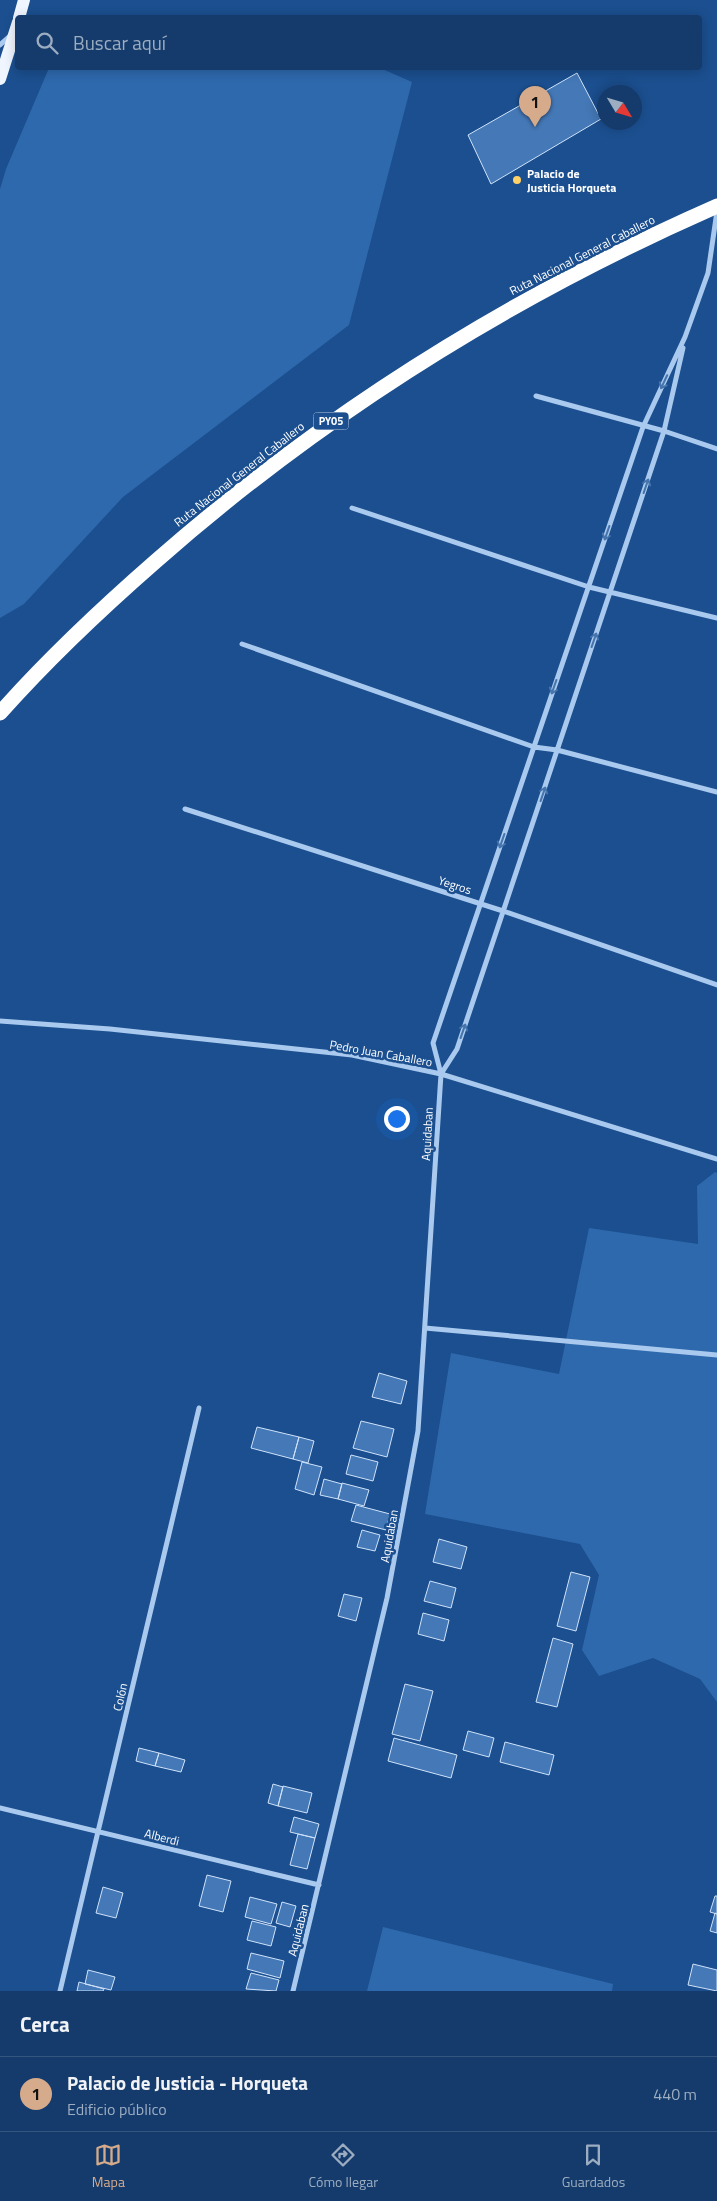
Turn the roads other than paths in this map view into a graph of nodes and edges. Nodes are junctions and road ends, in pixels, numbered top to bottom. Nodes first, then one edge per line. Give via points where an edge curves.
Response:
1 (24, 0) edge
2 (20, 15) edge
3 (15, 28) edge
4 (15, 30) edge
5 (0, 45) edge
6 (0, 79) edge
7 (717, 206) edge
8 (717, 211) edge
9 (685, 338) junction
10 (536, 396) dead end
11 (643, 427) junction
12 (664, 431) junction
13 (717, 450) edge
14 (352, 508) dead end
15 (589, 587) junction
16 (611, 592) junction
17 (717, 618) edge
18 (242, 644) dead end
19 (0, 713) edge
20 (534, 747) junction
21 (557, 750) junction
22 (717, 792) edge
23 (185, 809) dead end
24 (481, 904) junction
25 (503, 911) junction
26 (717, 985) edge
27 (0, 1021) edge
28 (441, 1074) junction
29 (717, 1159) edge
30 (425, 1328) junction
31 (717, 1355) edge
32 (199, 1408) dead end
33 (0, 1808) edge
34 (98, 1832) junction
35 (319, 1885) junction
36 (60, 1991) edge
37 (293, 1991) edge

1 - 2 main road
3 - 5 street
4 - 6 main road
7 - 19 highway, Ruta Nacional General Caballero / PY05 via 619,250 542,290 430,355 355,404 199,523 96,615
8 - 9 street via 708,273
9 -> 11 street
9 - 12 street
10 - 11 street
11 - 12 street
11 -> 15 street
12 - 13 street
16 -> 12 street
14 - 15 street
15 - 16 street
15 -> 20 street
16 - 17 street
21 -> 16 street
18 - 20 street
20 - 21 street
20 -> 24 street
21 - 22 street
25 -> 21 street
23 - 24 street, Yegros
24 - 25 street, Yegros
24 - 28 street via 433,1043
25 - 26 street, Yegros
28 -> 25 street via 457,1049
27 - 28 street, Pedro Juan Caballero via 110,1029 352,1055
28 - 29 street, Pedro Juan Caballero
28 - 30 street, Aquidaban
30 - 31 street
30 - 35 street, Aquidaban via 418,1431 388,1598
32 - 34 street, Colón
33 - 34 street, Alberdi
34 - 35 street, Alberdi
34 - 36 street, Colón
35 - 37 street, Aquidaban

